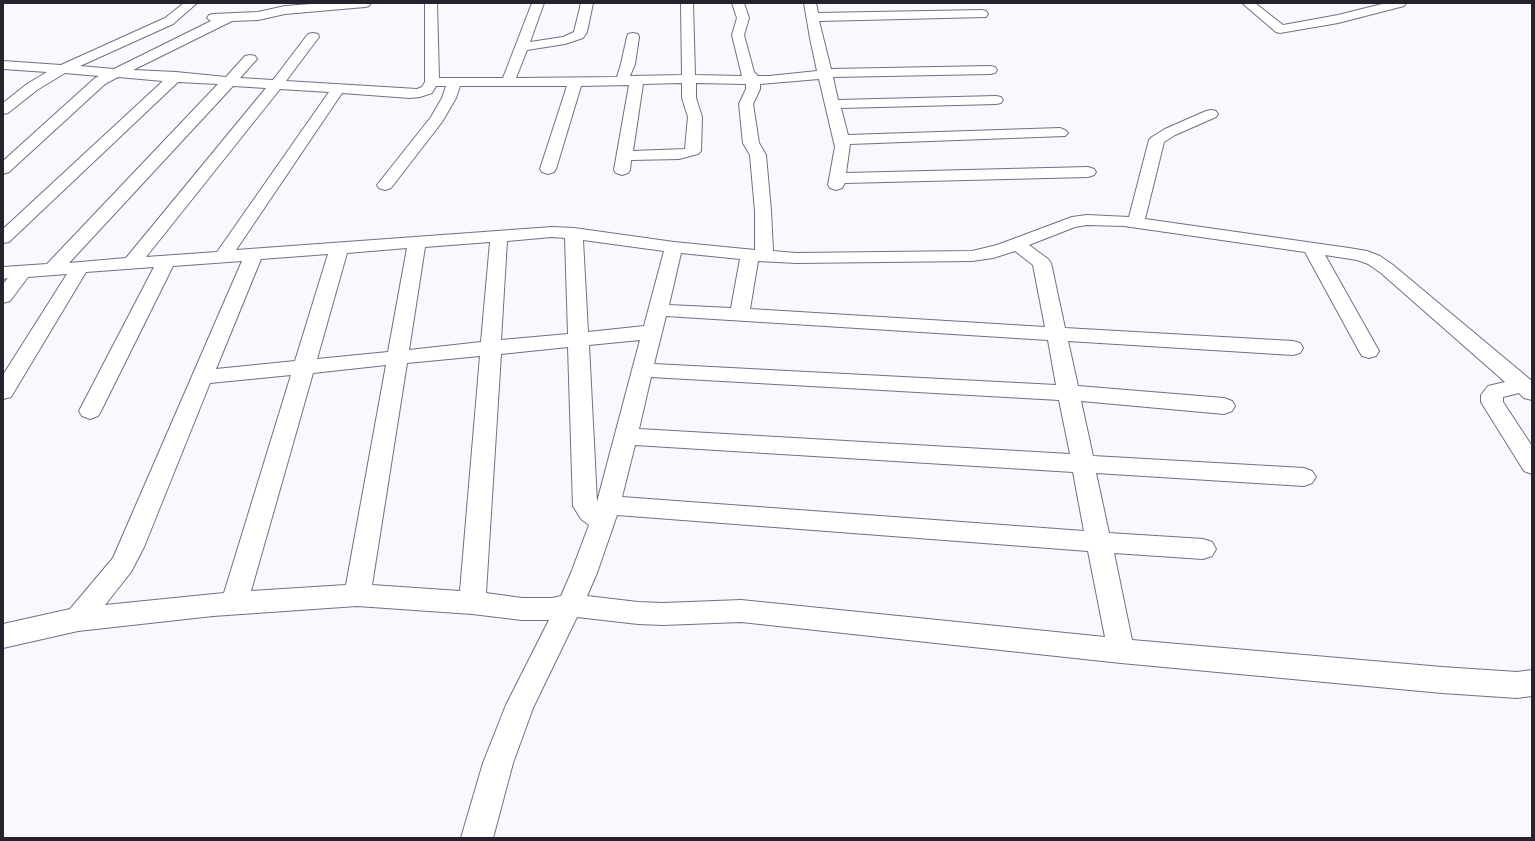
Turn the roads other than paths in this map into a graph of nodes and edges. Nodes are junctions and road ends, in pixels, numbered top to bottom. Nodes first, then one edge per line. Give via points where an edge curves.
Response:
1 (191, 3) edge
2 (365, 3) edge
3 (431, 3) edge
4 (538, 3) edge
5 (587, 3) edge
6 (687, 3) edge
7 (738, 3) edge
8 (810, 3) edge
9 (1248, 3) edge
10 (1265, 3) edge
11 (1400, 3) edge
12 (1332, 8) dead end
13 (982, 14) dead end
14 (812, 17) junction
15 (1345, 17) junction
16 (228, 18) junction
17 (169, 21) junction
18 (1295, 26) junction
19 (313, 37) dead end
20 (633, 37) dead end
21 (521, 47) junction
22 (250, 59) dead end
23 (5, 66) edge
24 (61, 70) junction
25 (990, 70) dead end
26 (116, 73) junction
27 (825, 74) junction
28 (176, 76) junction
29 (690, 79) junction
30 (753, 79) junction
31 (231, 80) junction
32 (637, 80) junction
33 (622, 81) junction
34 (432, 82) junction
35 (455, 82) junction
36 (508, 82) junction
37 (575, 82) junction
38 (277, 84) junction
39 (339, 88) junction
40 (996, 100) dead end
41 (832, 104) junction
42 (3, 110) edge
43 (1211, 114) dead end
44 (1060, 133) dead end
45 (841, 140) junction
46 (3, 169) edge
47 (548, 169) dead end
48 (1088, 172) dead end
49 (385, 185) dead end
50 (1136, 222) junction
51 (574, 233) junction
52 (499, 236) junction
53 (3, 238) edge
54 (417, 242) junction
55 (1017, 244) junction
56 (674, 247) junction
57 (339, 248) junction
58 (1312, 248) junction
59 (254, 254) junction
60 (757, 256) junction
61 (222, 257) junction
62 (166, 261) junction
63 (132, 263) junction
64 (80, 267) junction
65 (53, 269) junction
66 (22, 272) junction
67 (3, 273) edge
68 (3, 297) edge
69 (739, 316) junction
70 (655, 321) junction
71 (1056, 333) junction
72 (578, 339) junction
73 (492, 348) junction
74 (1293, 348) dead end
75 (1369, 352) dead end
76 (398, 357) junction
77 (304, 367) junction
78 (642, 370) junction
79 (202, 377) junction
80 (1528, 389) edge
81 (3, 392) edge
82 (1068, 393) junction
83 (1224, 406) dead end
84 (90, 411) dead end
85 (626, 436) junction
86 (1082, 462) junction
87 (1532, 465) edge
88 (1304, 477) dead end
89 (605, 513) junction
90 (1099, 542) junction
91 (1203, 549) dead end
92 (358, 595) junction
93 (472, 603) junction
94 (234, 604) junction
95 (570, 606) junction
96 (78, 620) junction
97 (3, 636) edge
98 (1121, 651) junction
99 (1532, 683) edge
100 (477, 838) edge

1 - 17 street
2 - 16 street
3 - 34 street
4 - 21 street
5 - 21 street via 579,35 565,40
6 - 29 street
7 - 30 street via 743,18 738,35 747,73
8 - 14 street
9 - 18 street via 1280,29
10 - 18 street
11 - 15 street
12 - 15 street
13 - 14 street
14 - 27 street
15 - 18 street
16 - 17 street
16 - 26 street
17 - 24 street
19 - 38 street
20 - 33 street
21 - 36 street
22 - 31 street
23 - 24 street
24 - 26 street
24 - 42 street via 32,87
25 - 27 street
26 - 28 street
26 - 46 street via 100,81
27 - 30 street
27 - 41 street
28 - 31 street
28 - 53 street
29 - 30 street
29 - 32 street
29 - 32 street via 689,98 695,117 693,151 623,163
30 - 60 street via 753,89 746,104 750,143 758,155 764,211
31 - 38 street
31 - 65 street
32 - 33 street
33 - 37 street
34 - 35 street
34 - 39 street via 426,90 410,94
35 - 36 street
35 - 49 street via 437,118
36 - 37 street
37 - 47 street
38 - 39 street
38 - 63 street
39 - 61 street
40 - 41 street
41 - 45 street
43 - 50 street via 1157,140
44 - 45 street
45 - 48 street via 843,147 837,182
50 - 55 street via 1072,222
50 - 58 street
51 - 52 street
51 - 56 street
51 - 72 street
52 - 54 street
52 - 73 street
54 - 57 street
54 - 76 street
55 - 60 street via 972,256
55 - 71 street via 1042,263
56 - 60 street
56 - 70 street
57 - 59 street
57 - 77 street
58 - 75 street
58 - 80 street via 1361,255 1374,260
59 - 61 street
59 - 79 street
60 - 69 street
61 - 62 street
62 - 63 street
62 - 84 street
63 - 64 street
64 - 65 street
64 - 81 street
65 - 66 street
66 - 67 street
66 - 68 street
69 - 70 street
69 - 71 street
70 - 72 street
70 - 78 street
71 - 74 street
71 - 82 street
72 - 73 street
72 - 89 street via 585,506 590,512
73 - 76 street
73 - 93 street
76 - 77 street
76 - 92 street
77 - 79 street
77 - 94 street
78 - 82 street
78 - 85 street
79 - 96 street via 122,565
80 - 87 street via 1496,391 1492,395 1492,402
82 - 83 street
82 - 86 street
85 - 86 street
85 - 89 street
86 - 88 street
86 - 90 street
89 - 90 street
89 - 95 street
90 - 91 street
90 - 98 street
92 - 93 street
92 - 94 street
93 - 95 street via 522,609
94 - 96 street
95 - 98 street via 663,614 741,611
95 - 100 street via 520,705 498,763
96 - 97 street
98 - 99 street via 1442,680 1517,685

